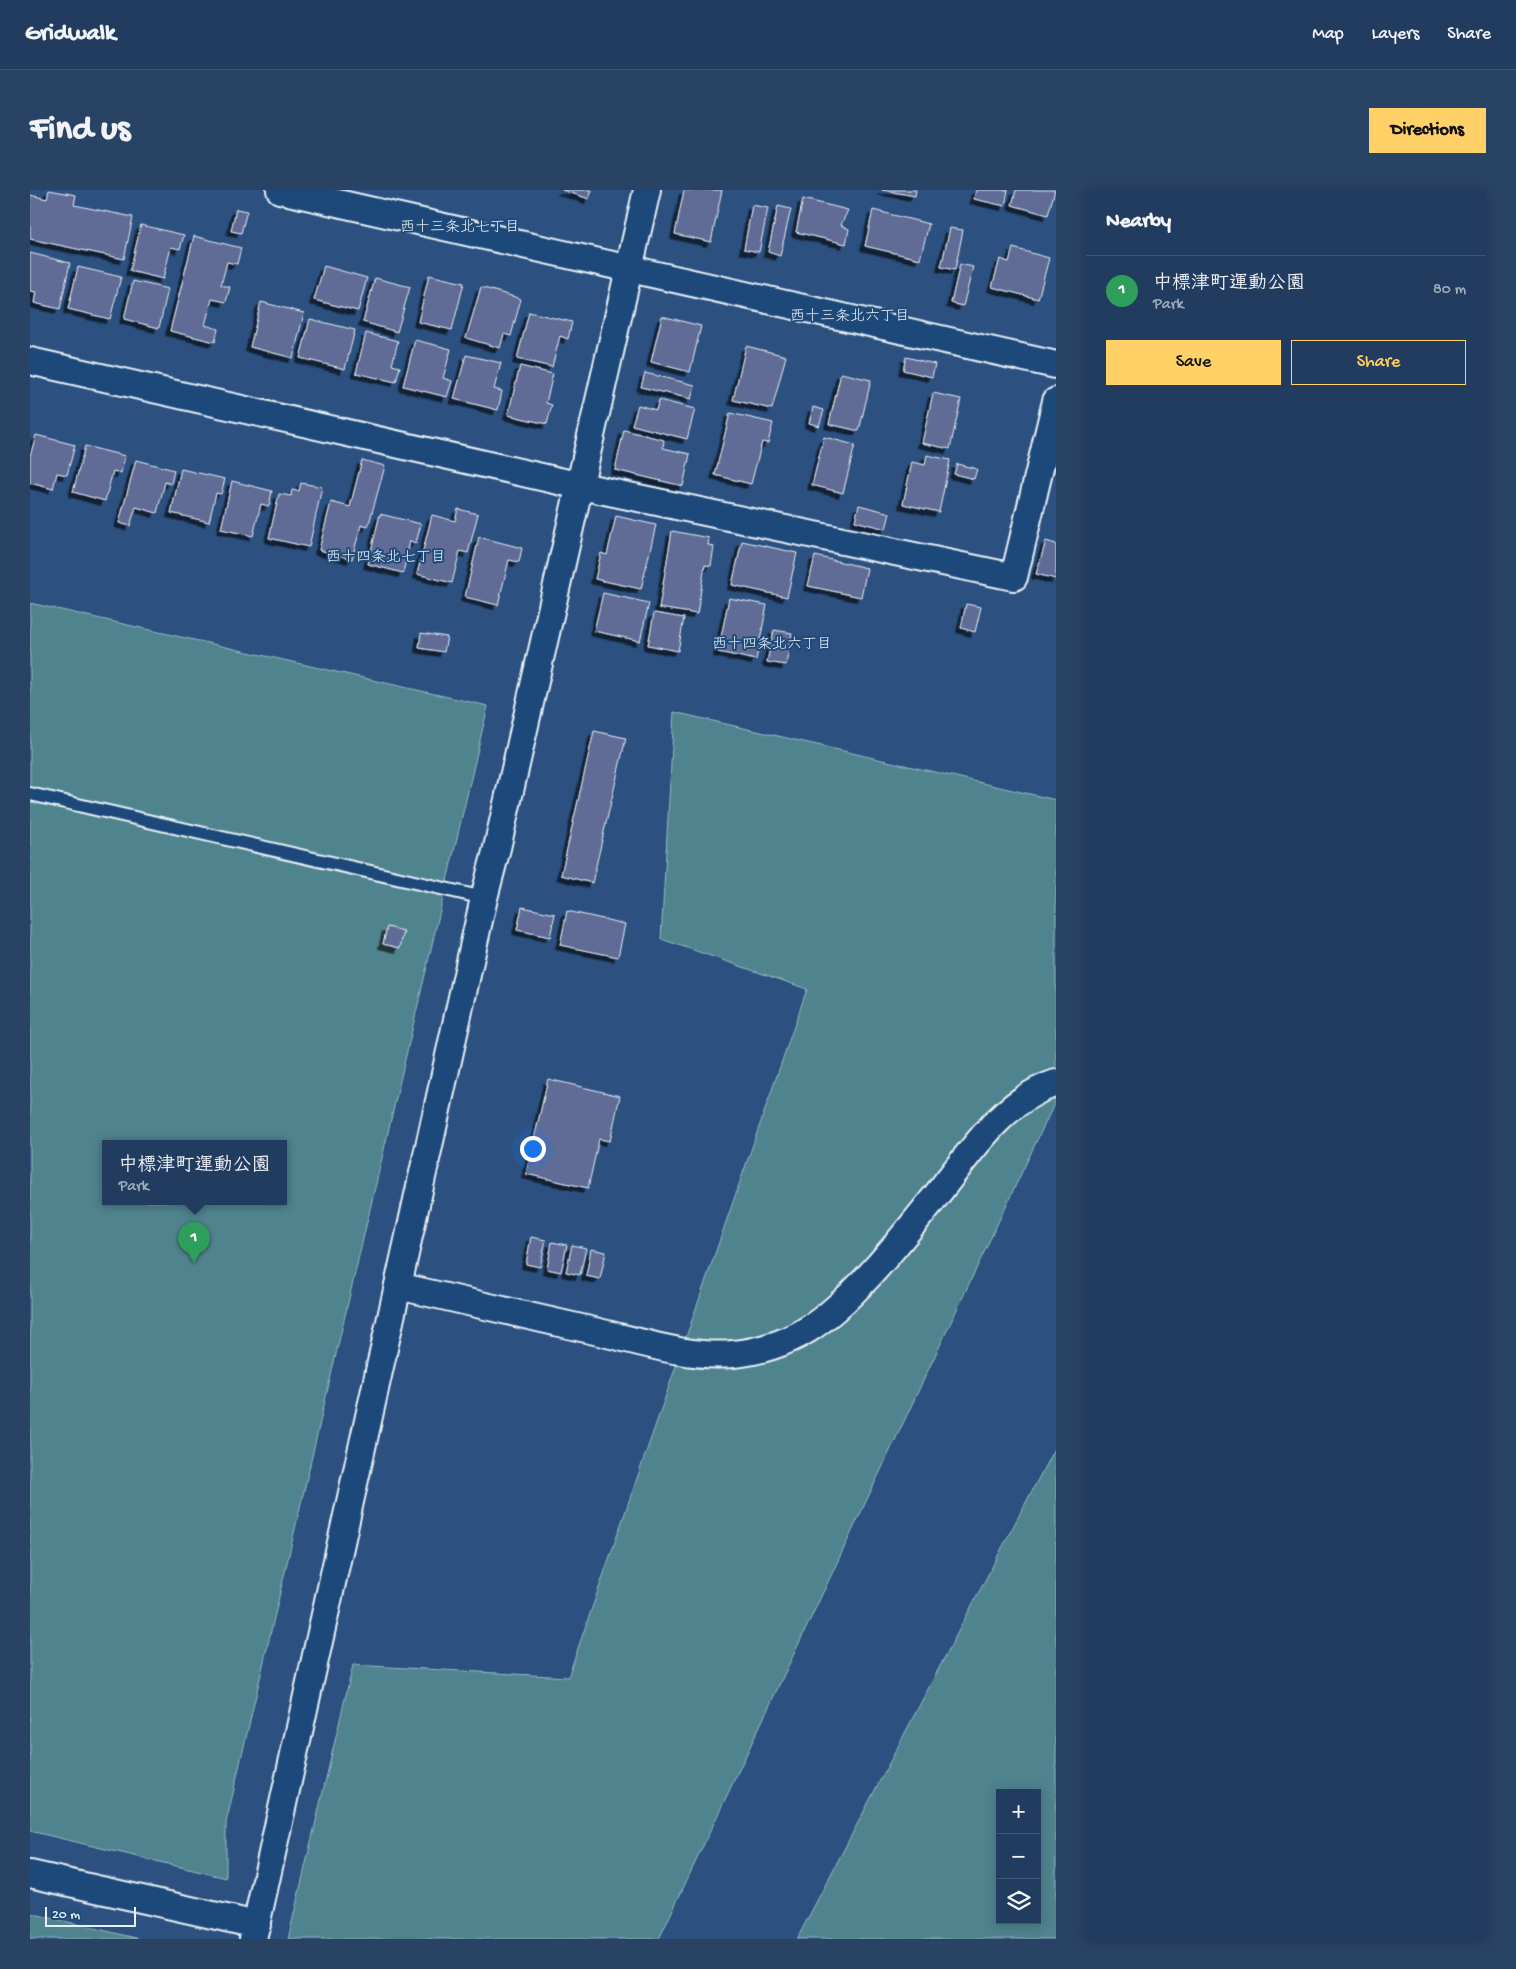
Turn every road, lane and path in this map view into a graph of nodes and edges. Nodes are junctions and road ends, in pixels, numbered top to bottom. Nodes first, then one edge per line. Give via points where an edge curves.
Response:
1 (280, 190) edge
2 (647, 190) edge
3 (629, 268) junction
4 (30, 361) edge
5 (1056, 365) edge
6 (1056, 401) edge
7 (580, 486) junction
8 (30, 794) edge
9 (484, 898) junction
10 (1056, 1083) edge
11 (398, 1286) junction
12 (30, 1874) edge
13 (255, 1932) edge

1 - 3 street
2 - 3 street
3 - 5 street
3 - 7 street
4 - 7 street
6 - 7 street via 1014,577
7 - 9 street
8 - 9 lane
9 - 11 street
10 - 11 street via 1032,1094 1001,1117 866,1278 830,1312 808,1330 751,1352 732,1354 678,1350
11 - 13 street
12 - 13 street

